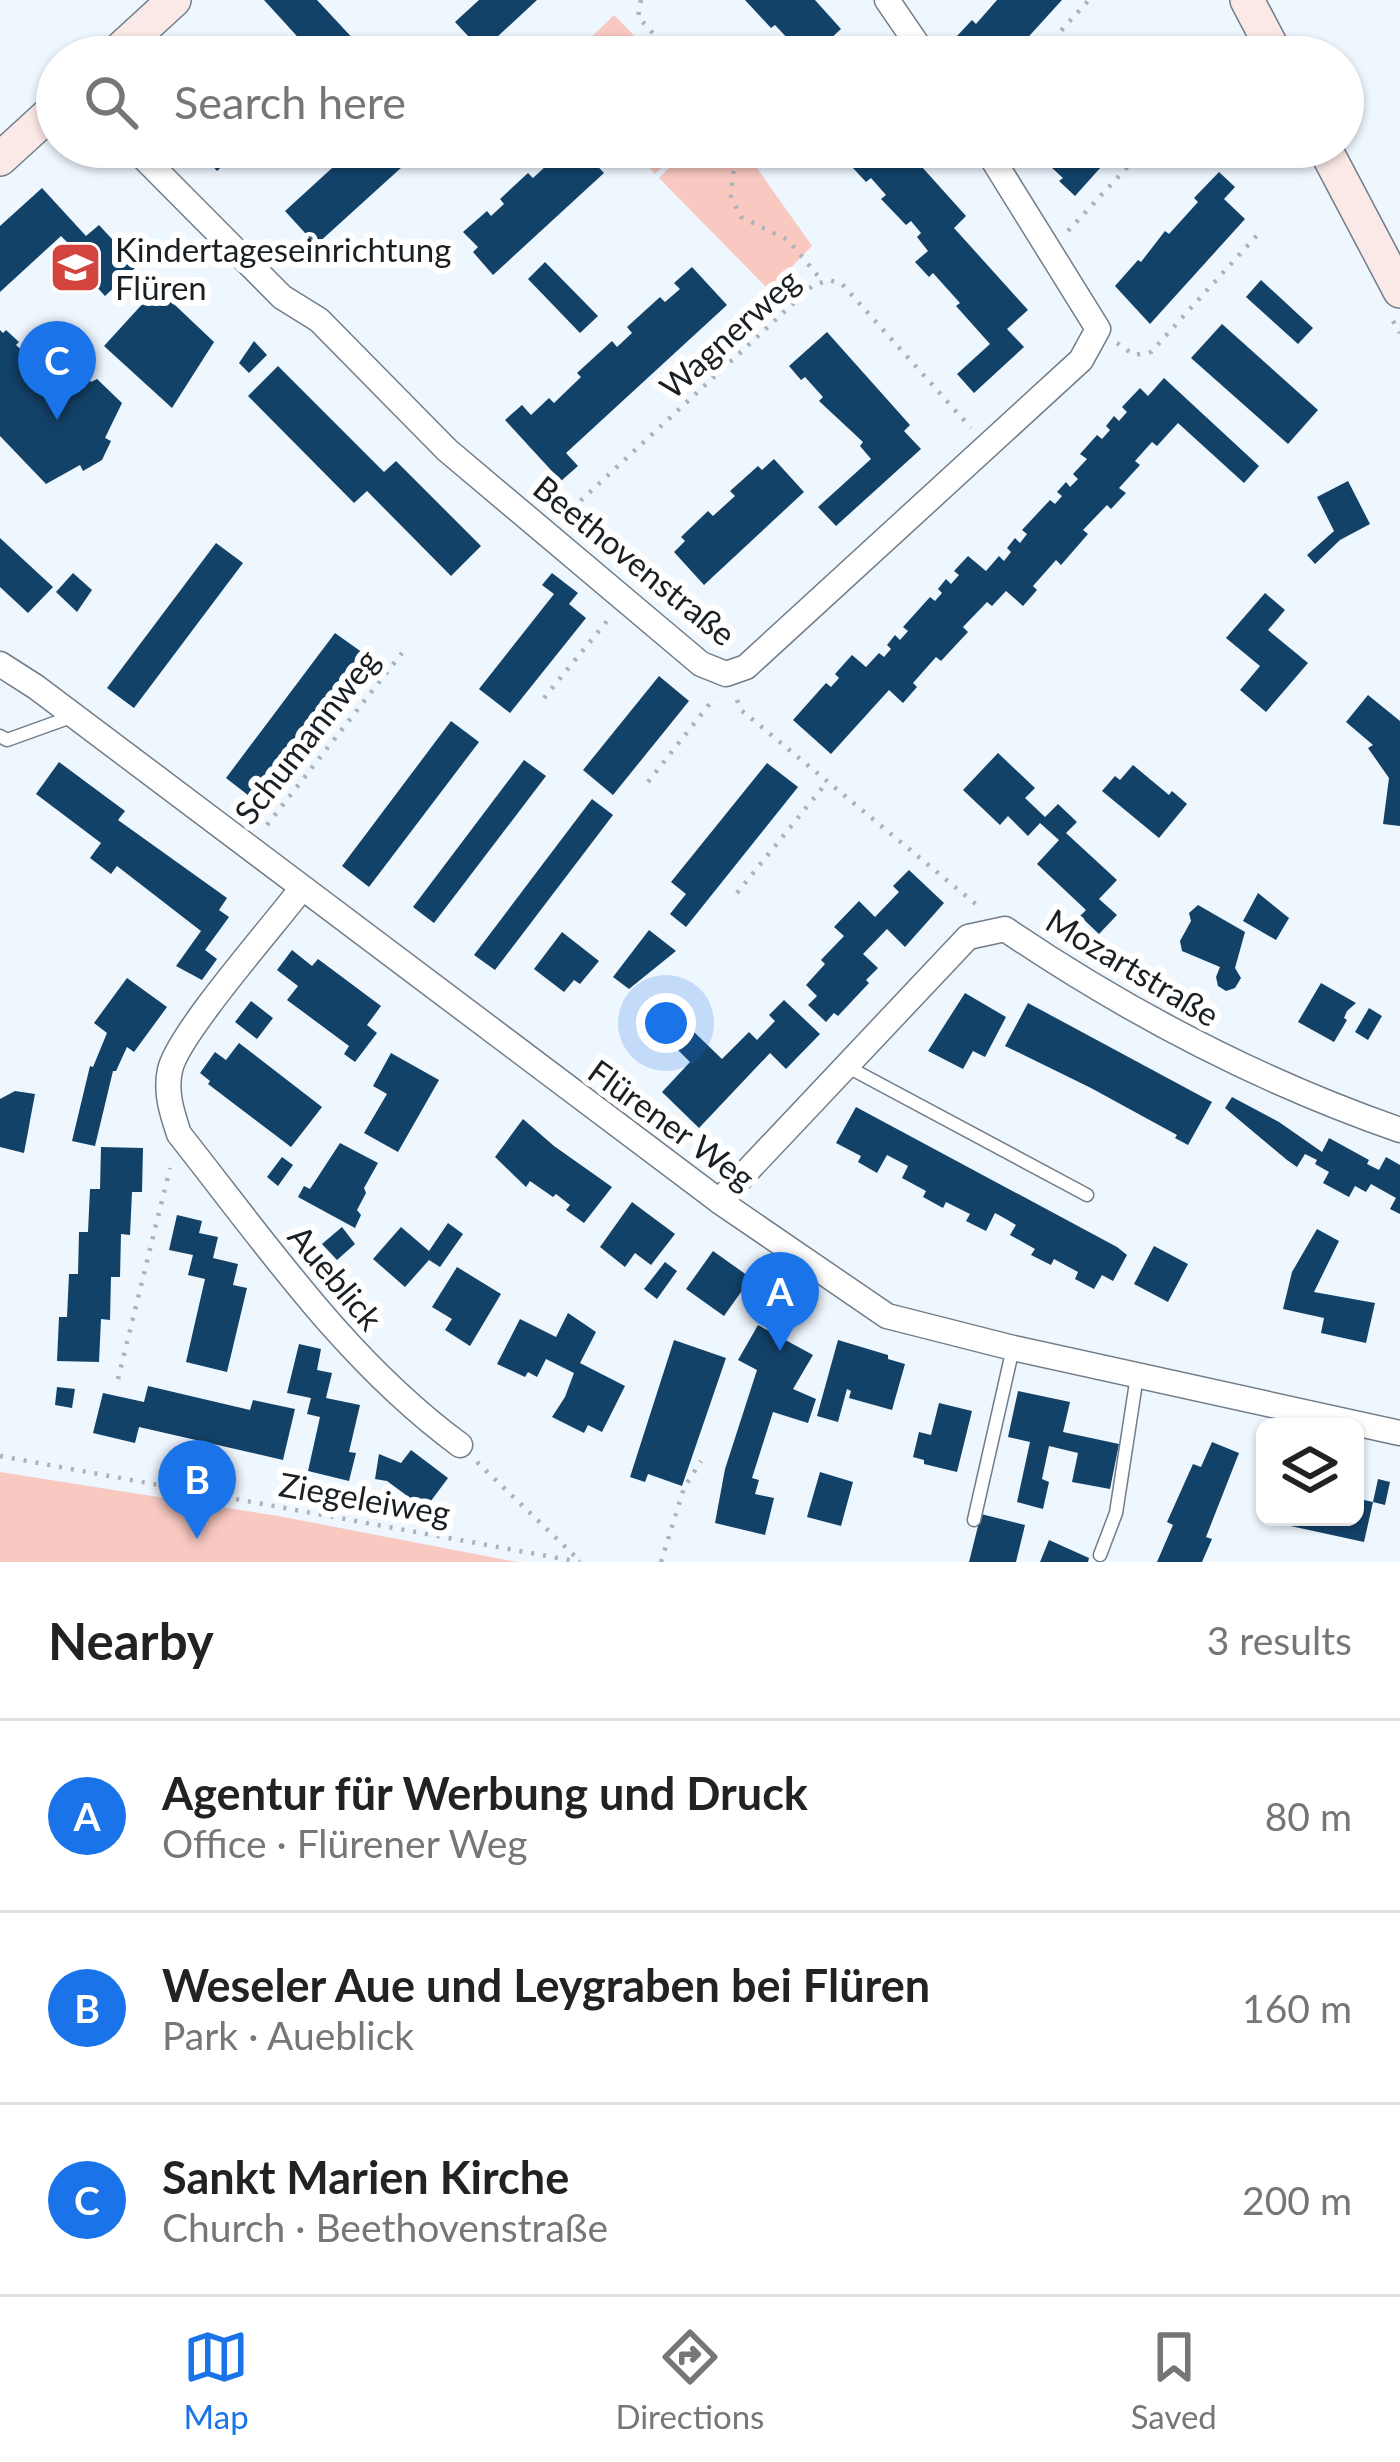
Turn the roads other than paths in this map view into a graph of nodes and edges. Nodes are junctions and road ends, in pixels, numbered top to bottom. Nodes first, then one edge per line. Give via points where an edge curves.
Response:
1 (174, 0) edge
2 (886, 0) edge
3 (1247, 0) edge
4 (135, 36) edge
5 (911, 36) edge
6 (1266, 36) edge
7 (36, 126) edge
8 (0, 159) edge
9 (154, 168) edge
10 (997, 168) edge
11 (1335, 168) edge
12 (1400, 290) edge
13 (0, 664) edge
14 (74, 716) junction
15 (0, 736) edge
16 (302, 888) junction
17 (845, 1066) junction
18 (1400, 1130) edge
19 (1087, 1195) dead end
20 (719, 1201) junction
21 (1013, 1348) junction
22 (1138, 1375) junction
23 (1400, 1432) edge
24 (460, 1445) road end
25 (974, 1520) dead end
26 (1100, 1555) dead end

1 - 4 street
2 - 5 street
3 - 6 street
7 - 8 street
9 - 10 street, Beethovenstraße via 447,450 701,664 726,674 746,667 1082,360 1098,329
11 - 12 street
13 - 14 street, Flürener Weg
14 - 15 lane
14 - 16 street, Flürener Weg
16 - 20 street, Flürener Weg
16 - 24 street, Aueblick via 185,1039 170,1068 169,1101 179,1134 322,1317 412,1410
17 - 18 street, Mozartstraße via 968,937 1005,929 1206,1050
17 - 19 lane
17 - 20 street, Mozartstraße
20 - 21 street, Flürener Weg via 887,1316
21 - 22 street, Flürener Weg
21 - 25 lane
22 - 23 street, Flürener Weg
22 - 26 lane via 1117,1513

